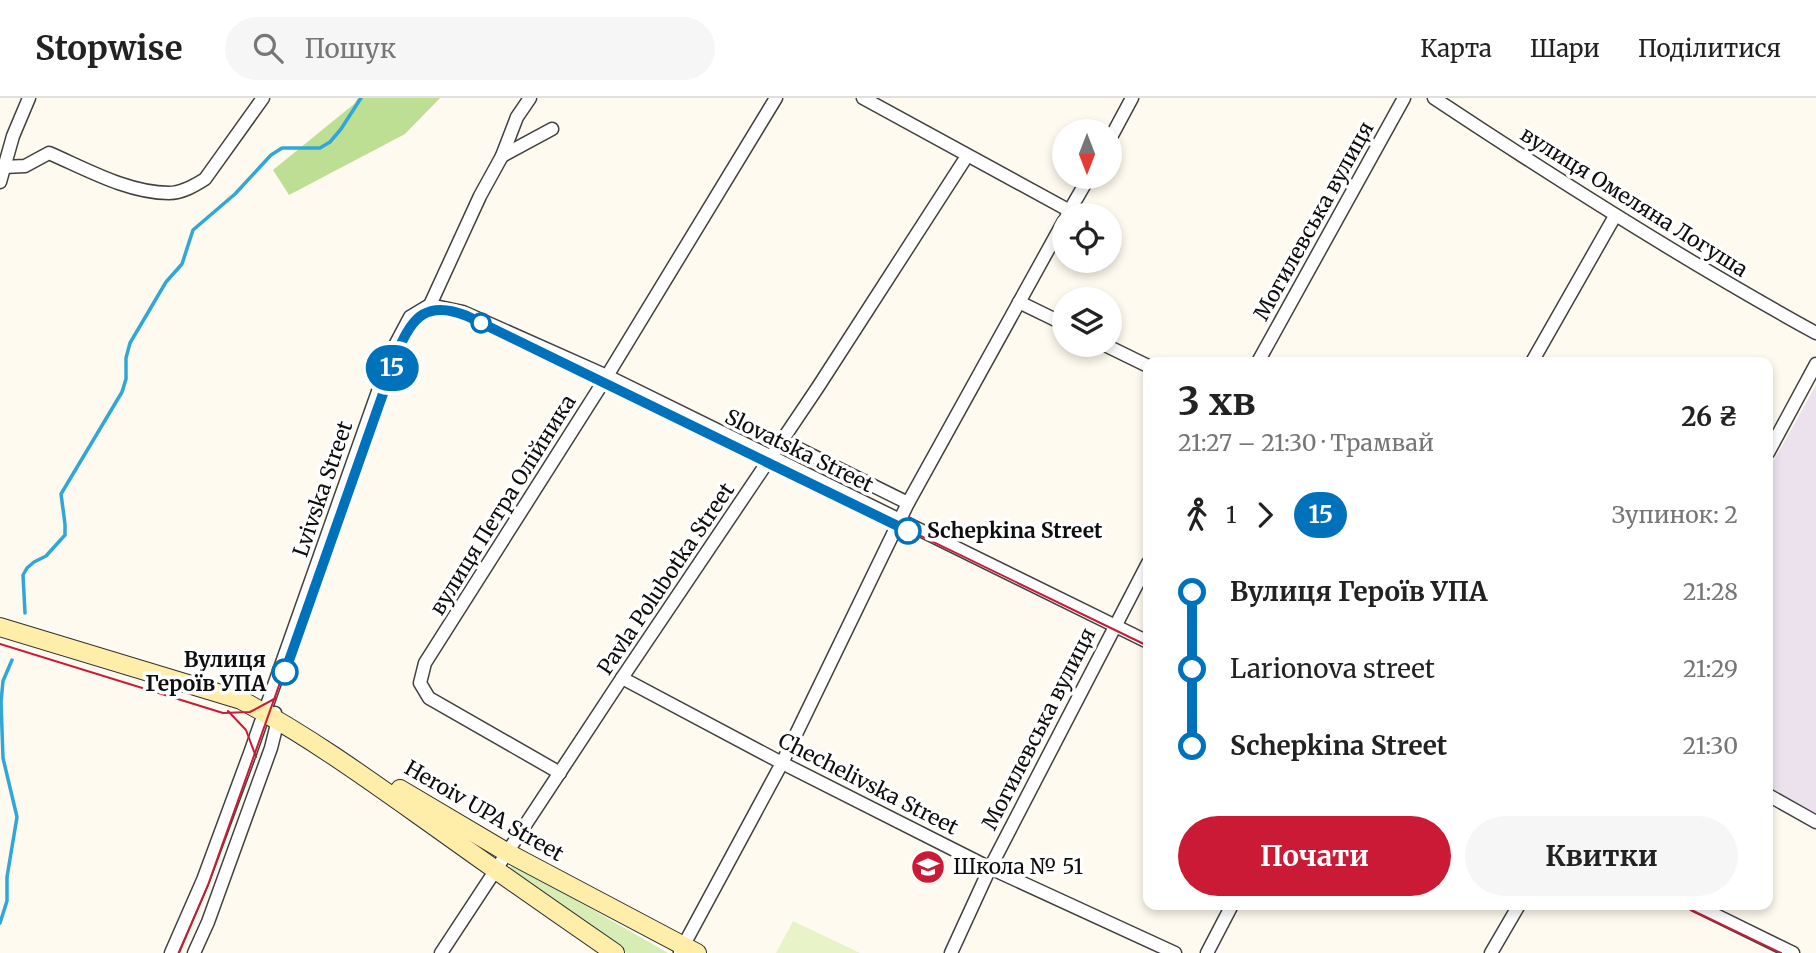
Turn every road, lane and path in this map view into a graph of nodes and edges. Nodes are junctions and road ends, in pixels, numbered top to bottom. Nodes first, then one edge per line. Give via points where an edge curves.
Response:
1 (29, 98) edge
2 (263, 98) edge
3 (530, 98) edge
4 (776, 98) edge
5 (863, 98) edge
6 (1132, 98) edge
7 (1404, 98) edge
8 (1434, 98) edge
9 (1121, 119) edge
10 (552, 129) dead end
11 (6, 133) edge
12 (502, 156) junction
13 (967, 156) junction
14 (4, 167) junction
15 (0, 182) edge
16 (1052, 207) edge
17 (1615, 216) junction
18 (1052, 242) edge
19 (1018, 302) junction
20 (430, 305) junction
21 (1052, 318) edge
22 (1816, 333) edge
23 (1122, 353) edge
24 (1261, 357) edge
25 (1535, 357) edge
26 (1143, 364) edge
27 (1816, 365) edge
28 (607, 376) junction
29 (781, 440) junction
30 (1773, 444) edge
31 (770, 458) junction
32 (908, 503) junction
33 (898, 521) junction
34 (1143, 572) edge
35 (1114, 625) junction
36 (0, 626) edge
37 (1143, 640) edge
38 (622, 678) junction
39 (268, 710) junction
40 (782, 763) junction
41 (560, 773) junction
42 (1773, 798) edge
43 (1816, 822) edge
44 (508, 853) junction
45 (990, 868) junction
46 (496, 871) junction
47 (1229, 910) edge
48 (1516, 910) edge
49 (1705, 910) edge
50 (686, 951) edge
51 (170, 953) edge
52 (194, 953) edge
53 (441, 953) edge
54 (615, 953) edge
55 (951, 953) edge
56 (1175, 953) edge
57 (1207, 953) edge
58 (1491, 953) edge
59 (1793, 953) edge

1 - 11 street
2 - 14 street via 205,179 172,193 117,182 49,153 26,166
3 - 12 street, Lvivska Street
4 - 28 street, вулиця Петра Олійника
5 - 13 street
6 - 9 street
7 - 24 street, Могилевська вулиця
8 - 17 street, вулиця Омеляна Логуша
10 - 12 street
11 - 14 street
12 - 20 street, Lvivska Street
13 - 16 street
13 - 29 street, Pavla Polubotka Street
14 - 15 street
17 - 22 street, вулиця Омеляна Логуша
17 - 25 street
18 - 19 street
19 - 21 street
19 - 32 street
20 - 28 street, Slovatska Street via 463,312
20 - 39 street, Lvivska Street via 410,317 393,349
23 - 26 street
27 - 30 street
28 - 31 street, Slovatska Street
28 - 41 street, вулиця Петра Олійника via 425,663 420,684 429,698
29 - 31 street, Pavla Polubotka Street
29 - 32 street
31 - 33 street, Slovatska Street
31 - 38 street, Pavla Polubotka Street
32 - 33 street
33 - 35 street, Slovatska Street
33 - 40 street
34 - 35 street, Могилевська вулиця
35 - 37 street, Slovatska Street
35 - 45 street, Могилевська вулиця
36 - 39 street
38 - 40 street, Chechelivska Street
38 - 41 street, Pavla Polubotka Street
39 - 44 street, Heroiv UPA Street
39 - 46 street, Heroiv UPA Street
39 - 51 street, Lvivska Street
39 - 52 street, Lvivska Street via 275,736
40 - 45 street, Chechelivska Street
40 - 50 street
41 - 44 street, Pavla Polubotka Street
42 - 43 street
44 - 46 street, Pavla Polubotka Street
44 - 50 street, Heroiv UPA Street
45 - 55 street, Могилевська вулиця
45 - 56 street, Chechelivska Street
46 - 53 street, Pavla Polubotka Street
46 - 54 street, Heroiv UPA Street
47 - 57 street
48 - 58 street
49 - 59 street

